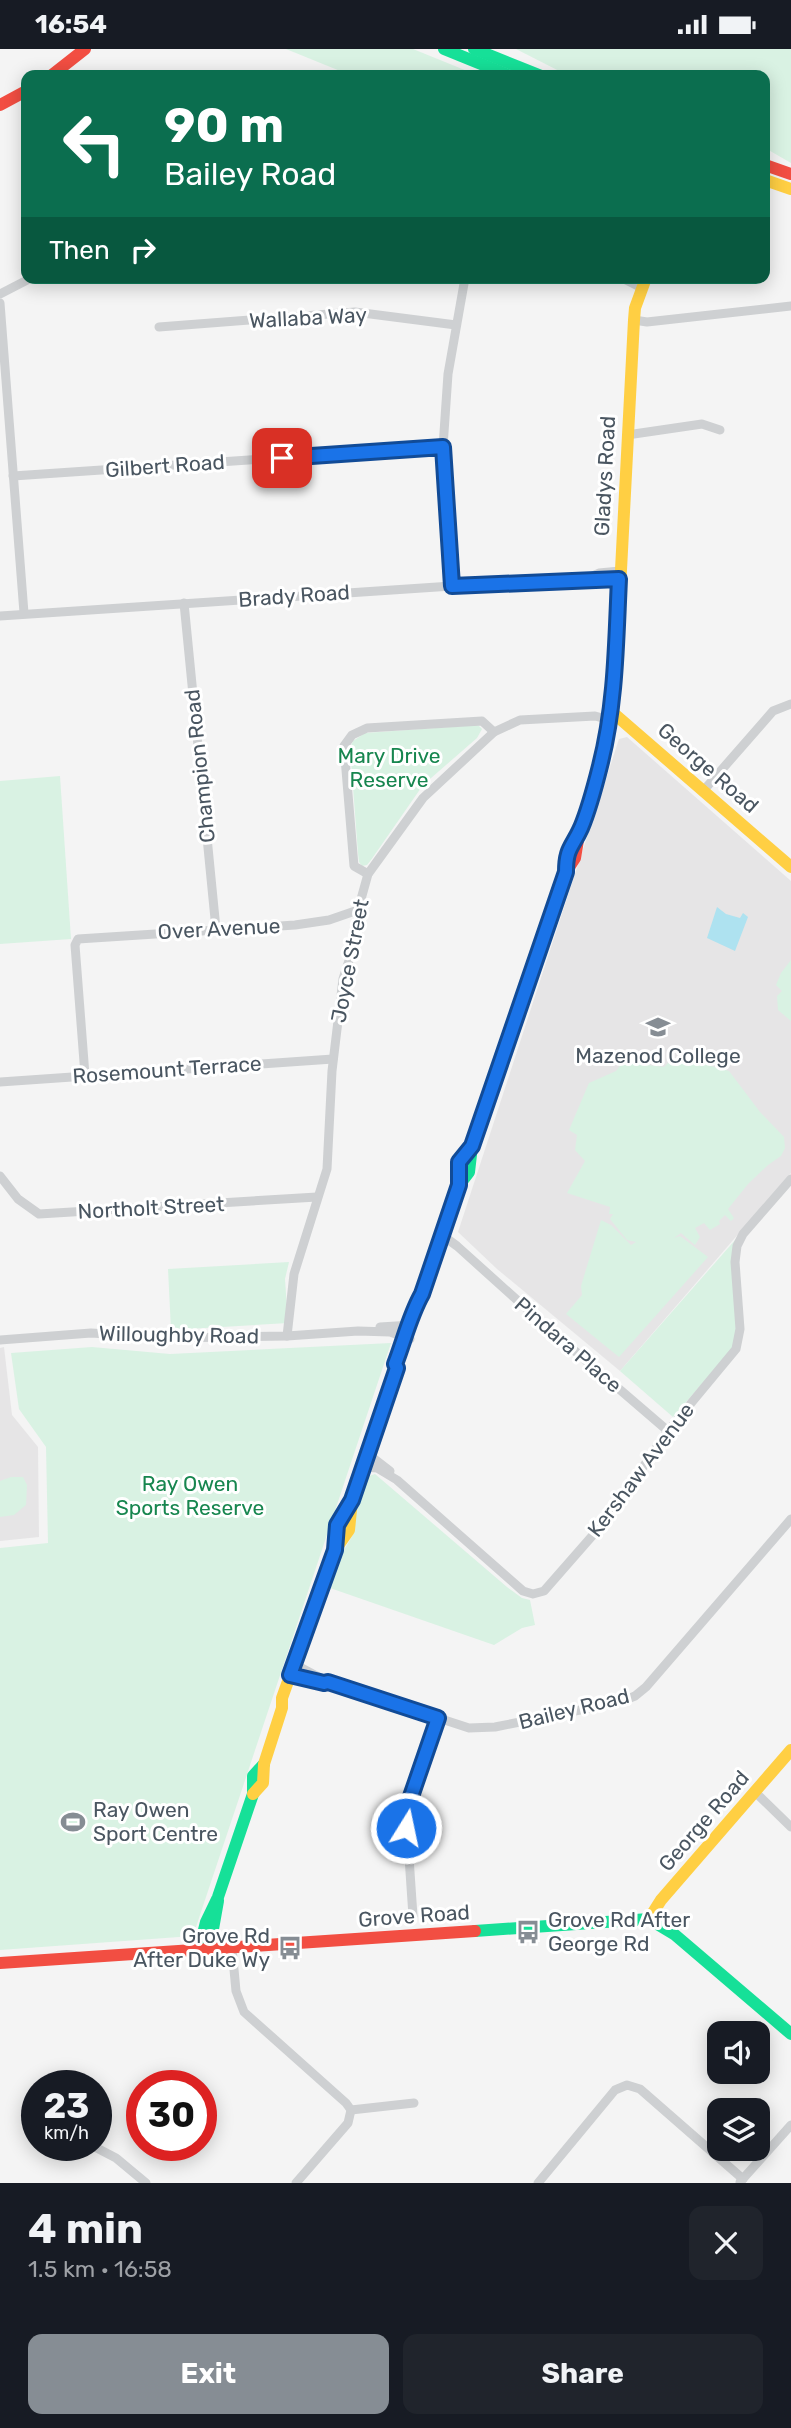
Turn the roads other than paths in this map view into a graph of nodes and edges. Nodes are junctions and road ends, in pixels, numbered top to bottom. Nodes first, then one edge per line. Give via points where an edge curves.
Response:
1 (85, 49) edge
2 (444, 49) edge
3 (474, 49) edge
4 (58, 70) edge
5 (496, 70) edge
6 (526, 70) edge
7 (21, 94) edge
8 (0, 105) edge
9 (770, 167) edge
10 (791, 174) edge
11 (770, 182) edge
12 (791, 189) edge
13 (21, 283) edge
14 (464, 284) edge
15 (644, 284) edge
16 (0, 294) edge
17 (0, 303) edge
18 (791, 306) edge
19 (634, 320) junction
20 (456, 325) junction
21 (159, 327) dead end
22 (720, 430) dead end
23 (627, 435) junction
24 (443, 447) junction
25 (13, 476) junction
26 (619, 575) junction
27 (452, 586) junction
28 (184, 603) junction
29 (24, 613) junction
30 (0, 616) edge
31 (791, 704) edge
32 (613, 717) junction
33 (494, 732) junction
34 (704, 790) junction
35 (791, 867) edge
36 (368, 874) junction
37 (358, 910) junction
38 (216, 929) junction
39 (333, 1059) junction
40 (85, 1075) junction
41 (0, 1082) edge
42 (0, 1176) edge
43 (791, 1179) edge
44 (317, 1197) junction
45 (442, 1235) junction
46 (438, 1248) junction
47 (468, 1258) junction
48 (409, 1332) junction
49 (287, 1336) junction
50 (0, 1340) edge
51 (668, 1431) junction
52 (366, 1460) junction
53 (791, 1519) edge
54 (295, 1670) junction
55 (438, 1718) junction
56 (791, 1750) edge
57 (755, 1791) junction
58 (791, 1827) edge
59 (218, 1897) junction
60 (413, 1916) dead end
61 (649, 1919) junction
62 (232, 1948) junction
63 (214, 1949) junction
64 (199, 1950) junction
65 (0, 1963) edge
66 (791, 2034) edge
67 (414, 2103) dead end
68 (351, 2110) junction
69 (791, 2125) edge
70 (112, 2156) edge
71 (741, 2181) edge
72 (146, 2183) edge
73 (296, 2183) edge
74 (538, 2183) edge

1 - 4 street
2 - 5 street
3 - 6 street
7 - 8 street
9 - 10 street
11 - 12 street
13 - 16 street
14 - 20 street
15 - 19 street, Gladys Road
17 - 25 street
18 - 19 street
19 - 23 street, Gladys Road
20 - 21 street, Wallaba Way via 355,312
20 - 24 street
22 - 23 street via 702,424
23 - 26 street, Gladys Road
24 - 25 street, Gilbert Road
24 - 27 street
25 - 29 street
26 - 27 street, Brady Road
26 - 32 street, Gladys Road
27 - 28 street, Brady Road
28 - 29 street, Brady Road
28 - 38 street, Champion Road
29 - 30 street, Brady Road
31 - 34 street via 773,711
32 - 33 street, Joyce Street via 520,720
32 - 34 street, George Road
32 - 45 street, Gladys Road via 609,748 580,828 570,843 566,872 472,1146 469,1172 459,1185
33 - 36 street, Joyce Street via 423,798
33 - 36 street via 482,721 367,728 352,735 344,746 354,866
34 - 35 street, George Road
36 - 37 street, Joyce Street
37 - 38 street, Over Avenue via 315,922
37 - 39 street, Joyce Street via 358,933 343,979
38 - 40 street, Over Avenue via 78,939
39 - 40 street, Rosemount Terrace
39 - 44 street, Joyce Street via 327,1169
40 - 41 street, Rosemount Terrace
42 - 44 street, Northolt Street via 18,1199 39,1214
43 - 51 street, Kershaw Avenue via 737,1245 740,1329 736,1349
44 - 49 street, Joyce Street via 294,1274
45 - 46 street, Gladys Road
45 - 47 street, Pindara Place
46 - 47 street, Pindara Place via 453,1249
46 - 48 street, Gladys Road
47 - 51 street, Pindara Place
48 - 49 street, Willoughby Road
48 - 52 street, Gladys Road
49 - 50 street, Willoughby Road via 174,1338 91,1333
51 - 52 street, Kershaw Avenue via 600,1528 537,1594 523,1591 386,1467
52 - 54 street, Gladys Road via 352,1500 348,1532 335,1550
53 - 55 street, Bailey Road via 635,1696 489,1728 470,1728
54 - 55 street, Bailey Road
54 - 59 street, Gladys Road via 264,1764 253,1776 253,1794
55 - 60 street via 406,1813
56 - 57 street, George Road
57 - 58 street
57 - 61 street, George Road
59 - 63 street, Gladys Road
59 - 64 street, Gladys Road via 202,1931
61 - 62 street, Grove Road
61 - 66 street via 674,1934
62 - 63 street, Grove Road
62 - 68 street via 236,1991 244,2013
63 - 64 street, Grove Road
64 - 65 street, Grove Road
67 - 68 street
68 - 73 street via 348,2123
69 - 71 street
70 - 72 street
71 - 74 street via 640,2089 627,2085 615,2089

